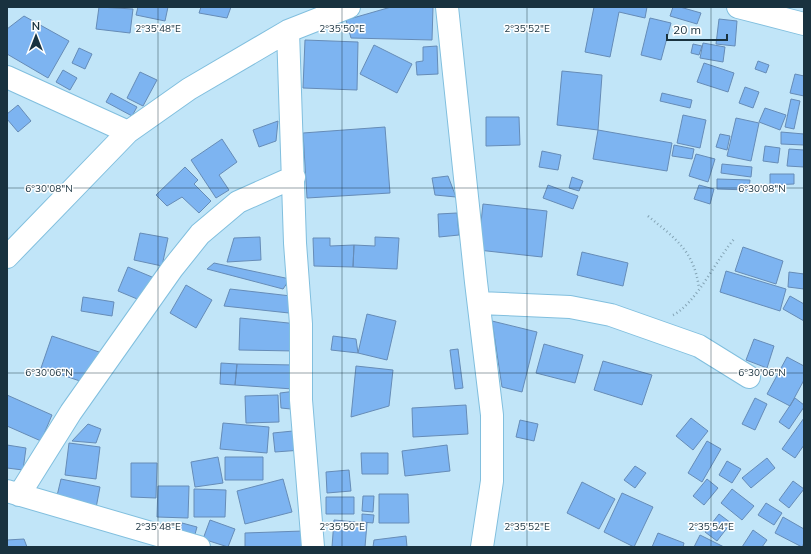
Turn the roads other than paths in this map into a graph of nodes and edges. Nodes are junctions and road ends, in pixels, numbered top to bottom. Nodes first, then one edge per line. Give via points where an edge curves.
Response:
1 (349, 7) edge
2 (447, 7) edge
3 (738, 7) edge
4 (798, 18) edge
5 (288, 31) junction
6 (7, 77) edge
7 (128, 132) junction
8 (294, 177) junction
9 (7, 257) edge
10 (479, 303) junction
11 (749, 377) dead end
12 (13, 493) edge
13 (199, 547) edge
14 (313, 547) edge
15 (482, 547) edge

1 - 5 street
2 - 10 street
3 - 4 street
5 - 7 street via 189,90
5 - 8 street
6 - 7 street
7 - 9 street
8 - 12 street via 238,202 200,234 172,269
8 - 14 street via 302,324 301,400
10 - 11 street via 570,307 611,315 699,346
10 - 15 street via 492,415 492,481
12 - 13 street

